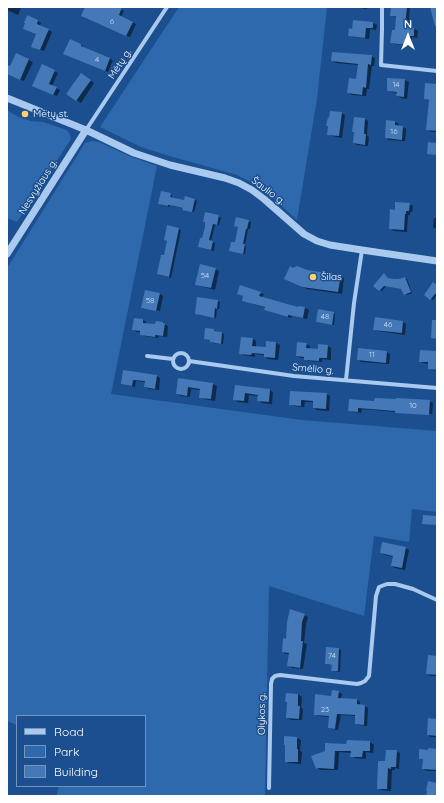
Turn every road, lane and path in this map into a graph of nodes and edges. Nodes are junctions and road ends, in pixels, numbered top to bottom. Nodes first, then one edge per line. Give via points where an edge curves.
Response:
1 (168, 7) edge
2 (382, 7) edge
3 (437, 71) edge
4 (7, 98) edge
5 (86, 130) junction
6 (362, 250) junction
7 (7, 254) edge
8 (437, 261) edge
9 (147, 356) dead end
10 (173, 359) junction
11 (189, 361) junction
12 (346, 380) junction
13 (437, 388) edge
14 (437, 600) edge
15 (269, 788) dead end

1 - 5 street, Mėtų g.
2 - 3 street via 381,65
4 - 5 street, Šaulio g.
5 - 6 street, Šaulio g. via 150,159 239,183 264,199 304,234 330,245
5 - 7 street, Nesvyžiaus g.
6 - 8 street, Šaulio g.
6 - 12 street
9 - 10 street
10 - 11 street via 178,353 182,353
10 - 11 street via 174,366 180,369 186,367
11 - 12 street, Smėlio g. via 294,376
12 - 13 street, Smėlio g.
14 - 15 street, Olykos g. via 395,584 379,587 369,676 365,682 357,684 280,675 272,679

